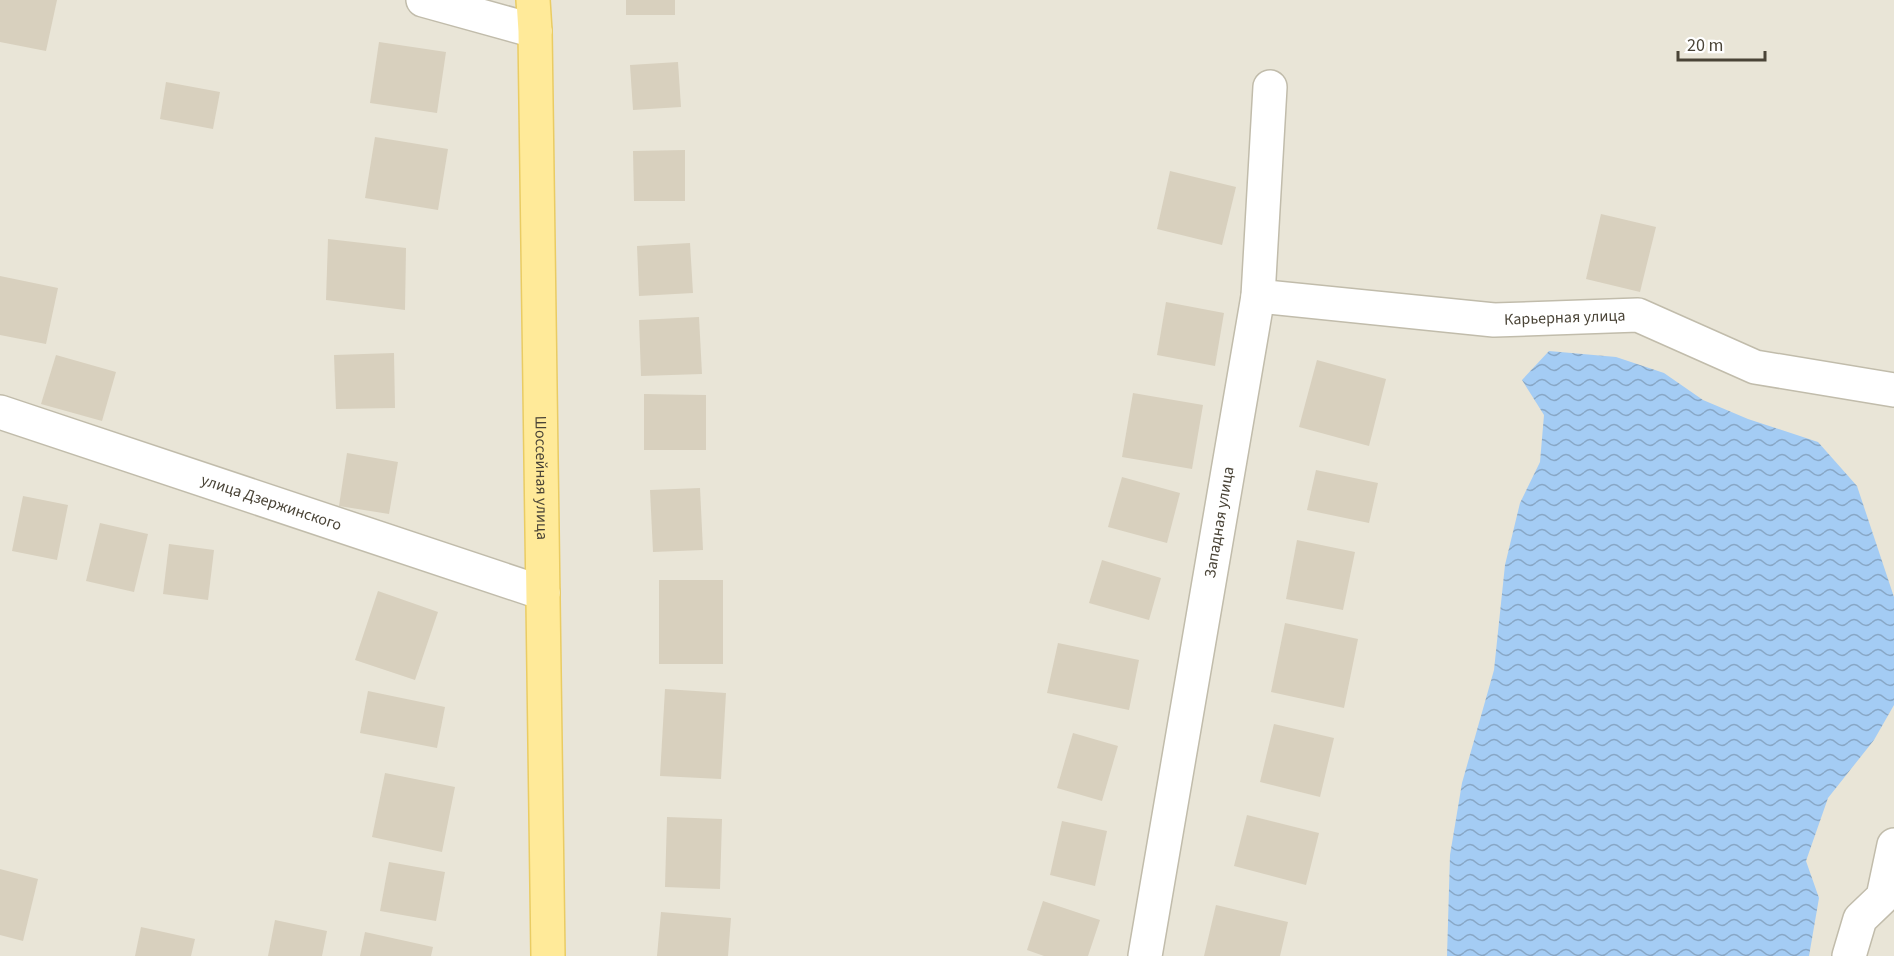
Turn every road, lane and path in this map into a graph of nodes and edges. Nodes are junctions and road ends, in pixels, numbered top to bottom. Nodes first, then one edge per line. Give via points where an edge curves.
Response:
1 (423, 0) edge
2 (534, 15) edge
3 (1270, 87) dead end
4 (1258, 296) junction
5 (1894, 390) edge
6 (0, 412) edge
7 (543, 593) junction
8 (1894, 845) edge
9 (548, 956) edge
10 (1145, 956) edge
11 (1849, 956) edge

1 - 2 street
2 - 7 main road, Шоссейная улица
3 - 4 street, Западная улица
4 - 5 street, Карьерная улица via 1494,320 1638,315 1755,367
4 - 10 street, Западная улица
6 - 7 street, улица Дзержинского
7 - 9 main road, Шоссейная улица
8 - 11 street via 1883,897 1860,919

